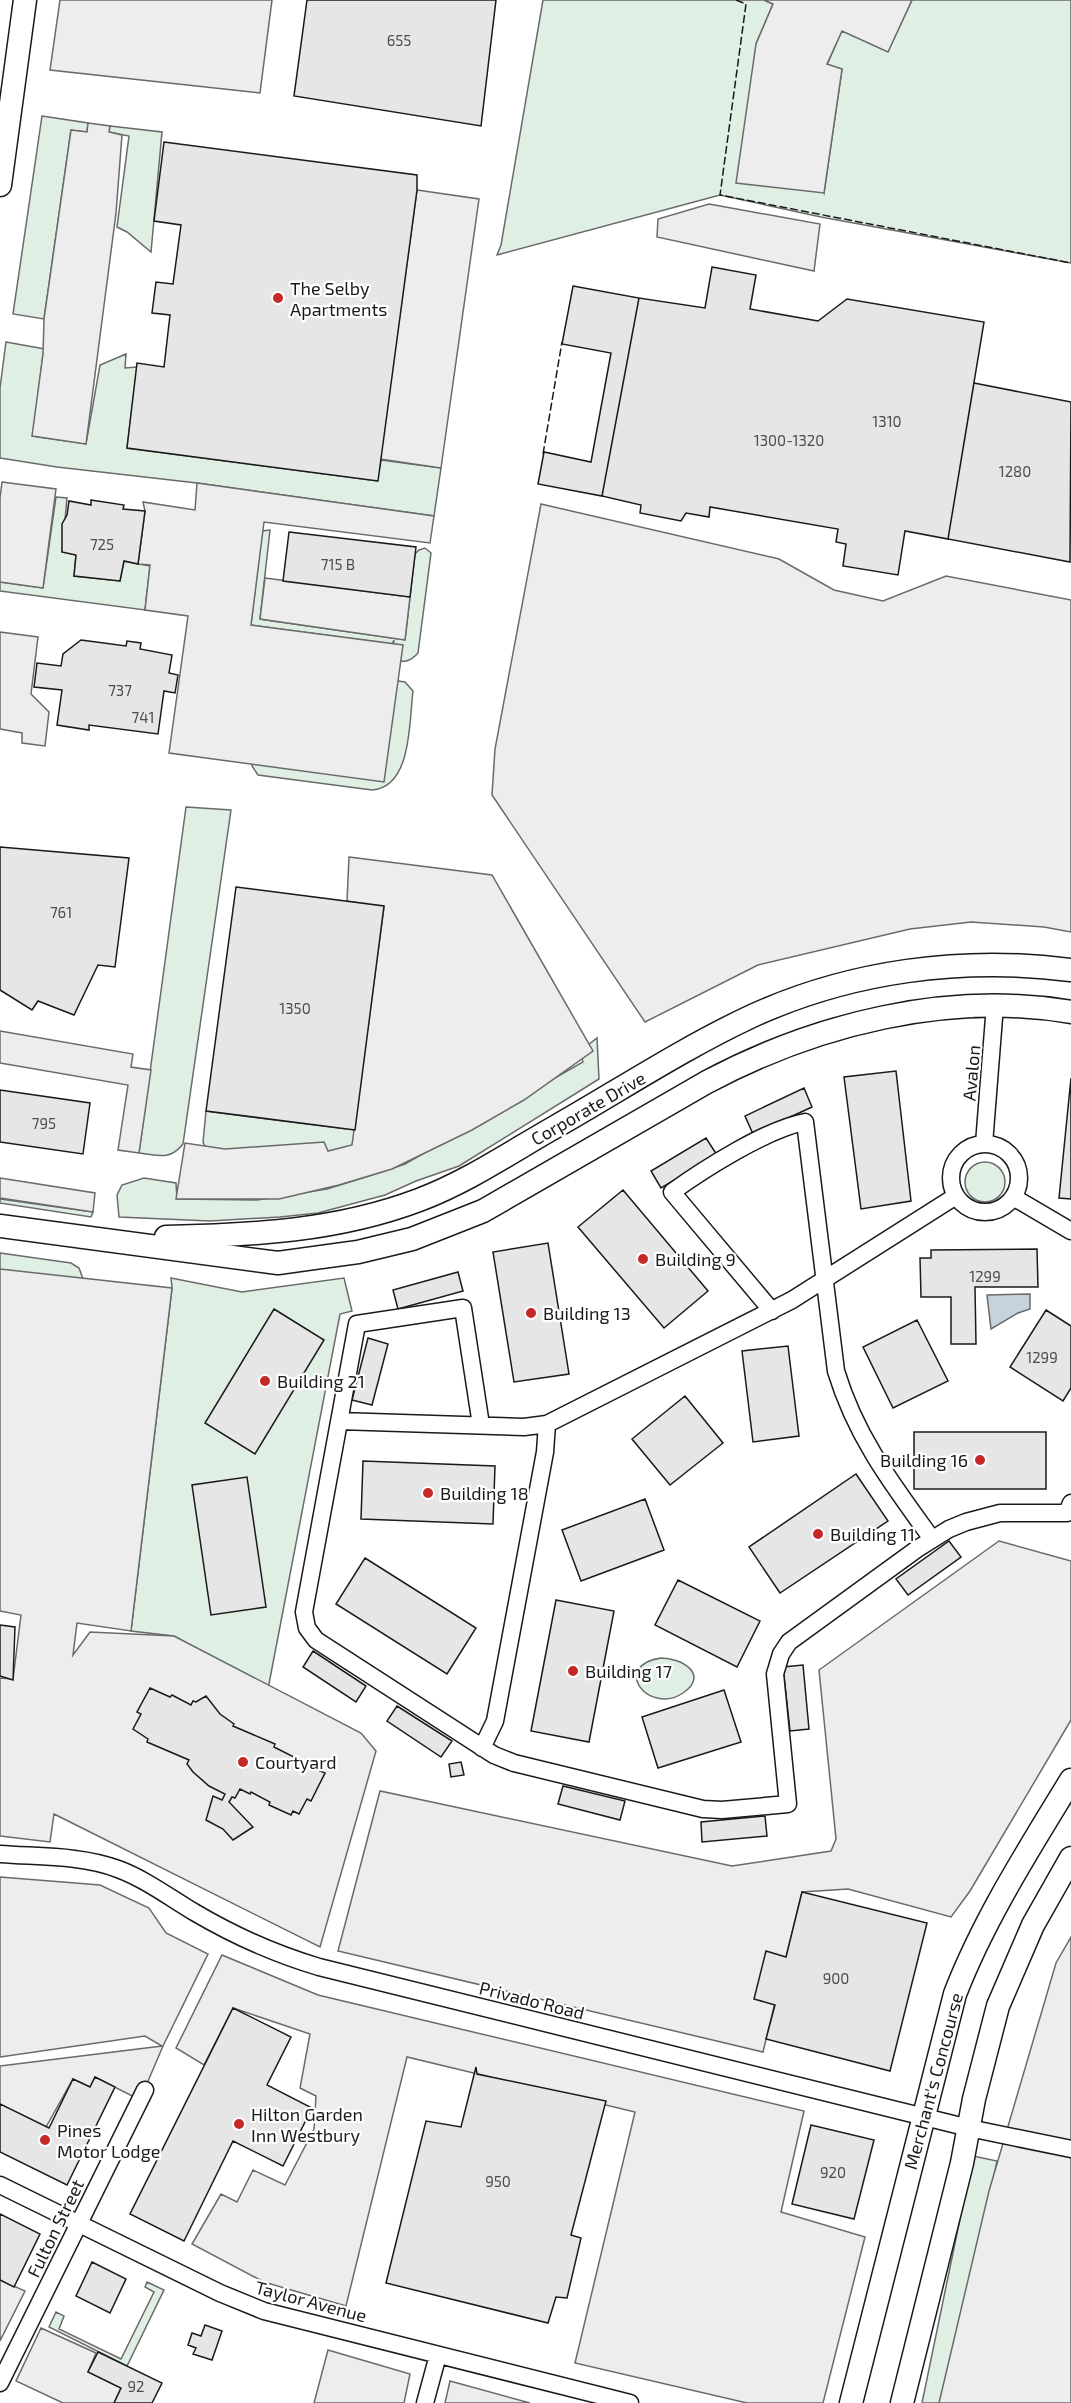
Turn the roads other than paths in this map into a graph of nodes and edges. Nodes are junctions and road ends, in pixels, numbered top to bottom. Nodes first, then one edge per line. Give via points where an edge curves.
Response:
1 (25, 0) edge
2 (0, 185) edge
3 (1071, 970) edge
4 (995, 1005) junction
5 (1071, 1012) edge
6 (642, 1077) junction
7 (682, 1096) junction
8 (984, 1144) junction
9 (956, 1196) junction
10 (1013, 1197) junction
11 (0, 1226) edge
12 (1071, 1231) edge
13 (102, 1239) junction
14 (826, 1280) junction
15 (772, 1311) junction
16 (339, 1421) junction
17 (547, 1424) junction
18 (481, 1425) junction
19 (1071, 1503) edge
20 (932, 1539) junction
21 (482, 1748) junction
22 (1071, 1780) edge
23 (0, 1854) edge
24 (1071, 1858) edge
25 (145, 2090) dead end
26 (923, 2116) junction
27 (969, 2128) junction
28 (1071, 2149) edge
29 (0, 2186) edge
30 (78, 2224) junction
31 (438, 2355) junction
32 (0, 2383) edge
33 (425, 2403) edge
34 (630, 2403) edge
35 (851, 2403) edge
36 (903, 2403) edge

1 - 2 main road
3 - 6 main road, Corporate Drive via 1024,965 954,966 835,986 751,1017
4 - 5 main road, Corporate Drive
4 - 7 main road, Corporate Drive via 901,1016 812,1036 734,1068
4 - 8 street, Avalon
6 - 7 main road via 657,1091
6 - 13 main road, Corporate Drive via 470,1176 396,1208 315,1227 259,1234
7 - 13 main road, Corporate Drive via 483,1212 388,1245 330,1258 278,1263
8 - 9 street via 963,1152 954,1164 951,1180
8 - 10 street via 998,1147 1015,1163 1019,1178
9 - 10 street via 968,1207 989,1213
9 - 14 street
10 - 12 street
11 - 13 main road, Corporate Drive
14 - 15 street
14 - 15 street via 805,1122 773,1132 672,1192
14 - 20 street via 836,1371 849,1409 877,1463
15 - 17 street
16 - 18 street
16 - 18 street via 357,1324 463,1308
16 - 21 street via 304,1612 307,1628 316,1640
17 - 18 street
17 - 21 street via 495,1721
19 - 20 street via 1067,1513 1000,1513 966,1522
20 - 21 street via 789,1642 781,1654 775,1674 788,1804 722,1810 694,1808 514,1763
22 - 26 main road, Merchant's Concourse via 1024,1858 963,1975
23 - 26 street, Privado Road via 89,1861 116,1868 246,1940 319,1967
24 - 27 main road via 1033,1925 1008,1980 991,2031
25 - 30 street, Fulton Street
26 - 27 street, Privado Road
26 - 35 main road, Merchant's Concourse
27 - 28 street, Privado Road
27 - 36 main road
29 - 30 street, Taylor Avenue
30 - 31 street, Taylor Avenue via 251,2306
30 - 32 street, Fulton Street
31 - 33 street
31 - 34 street, Taylor Avenue

